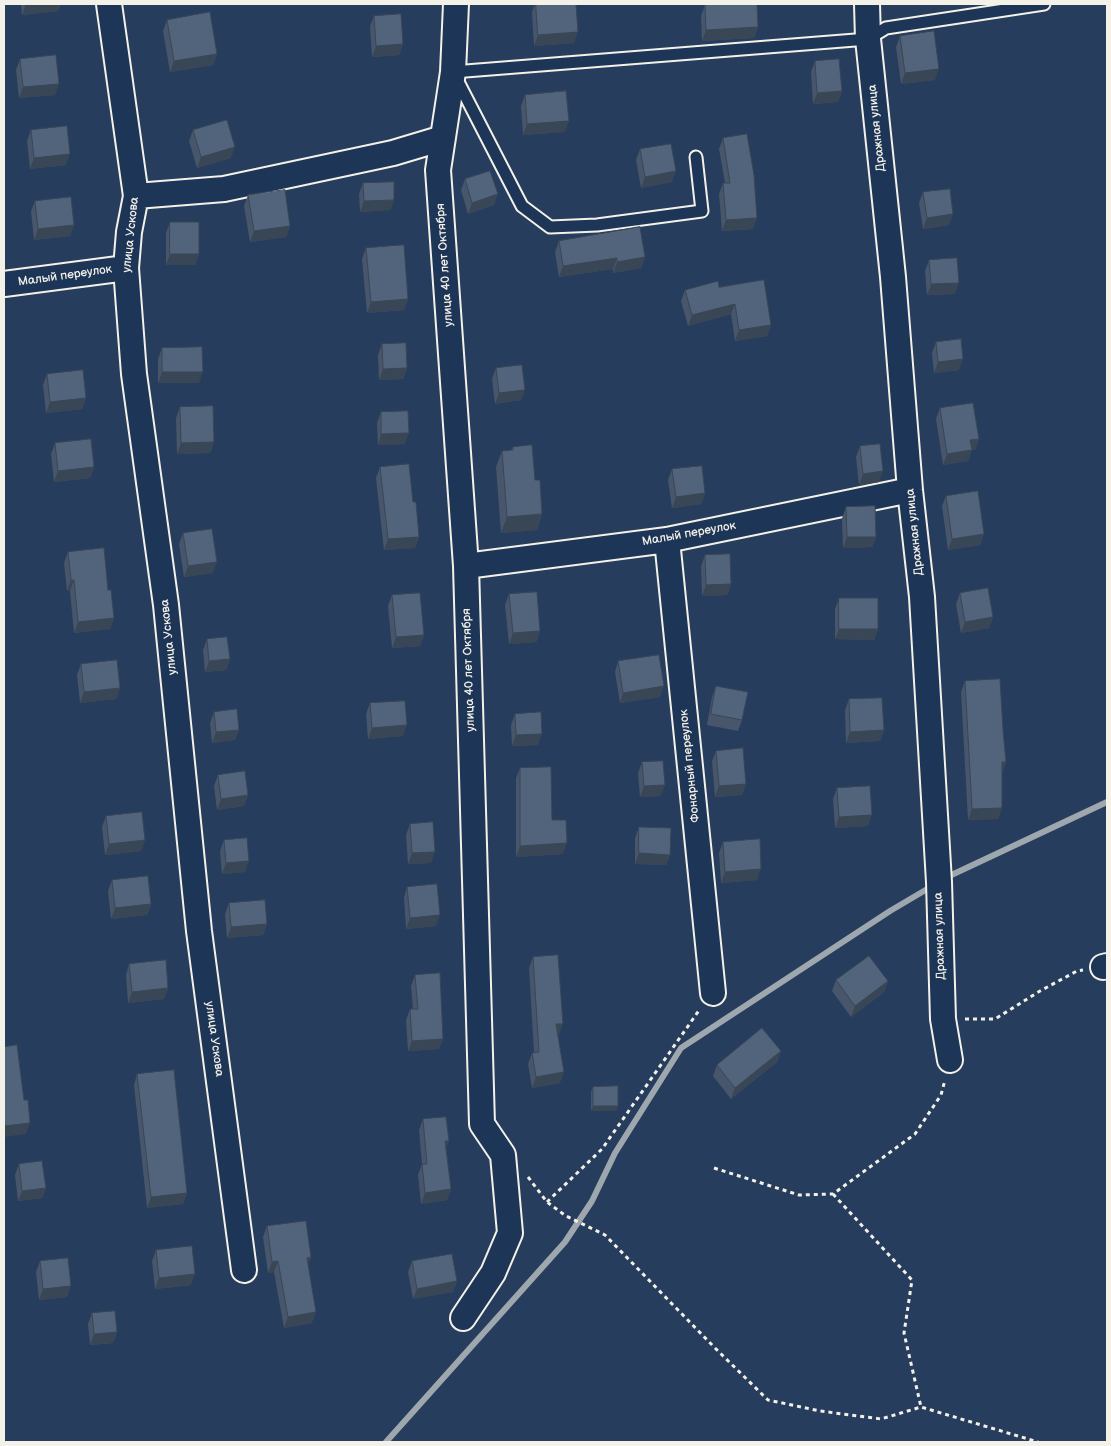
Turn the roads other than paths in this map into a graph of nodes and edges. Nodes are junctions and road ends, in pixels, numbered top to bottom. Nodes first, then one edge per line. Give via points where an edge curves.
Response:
1 (109, 4) edge
2 (456, 4) edge
3 (867, 4) edge
4 (1044, 4) edge
5 (868, 39) junction
6 (454, 72) junction
7 (443, 138) junction
8 (696, 157) dead end
9 (136, 196) junction
10 (126, 268) junction
11 (4, 284) edge
12 (910, 490) junction
13 (667, 540) junction
14 (466, 566) junction
15 (713, 993) road end
16 (950, 1060) road end
17 (244, 1270) dead end
18 (463, 1318) dead end

1 - 9 street, улица Ускова
2 - 6 street, улица 40 лет Октября
3 - 5 street, Дражная улица
4 - 5 lane via 886,28
5 - 6 lane
5 - 12 street, Дражная улица via 893,277
6 - 7 street, улица 40 лет Октября
6 - 8 lane via 522,206 550,228 702,211
7 - 9 street via 393,153 224,189
7 - 14 street, улица 40 лет Октября via 438,170
9 - 10 street, улица Ускова
10 - 11 street, Малый переулок
10 - 17 street, улица Ускова via 134,374 166,605 200,931
12 - 13 street, Малый переулок
12 - 16 street, Дражная улица via 922,597 939,882 943,1018
13 - 14 street, Малый переулок
13 - 15 street, Фонарный переулок
14 - 18 street, улица 40 лет Октября via 482,1124 503,1155 510,1233 493,1273

